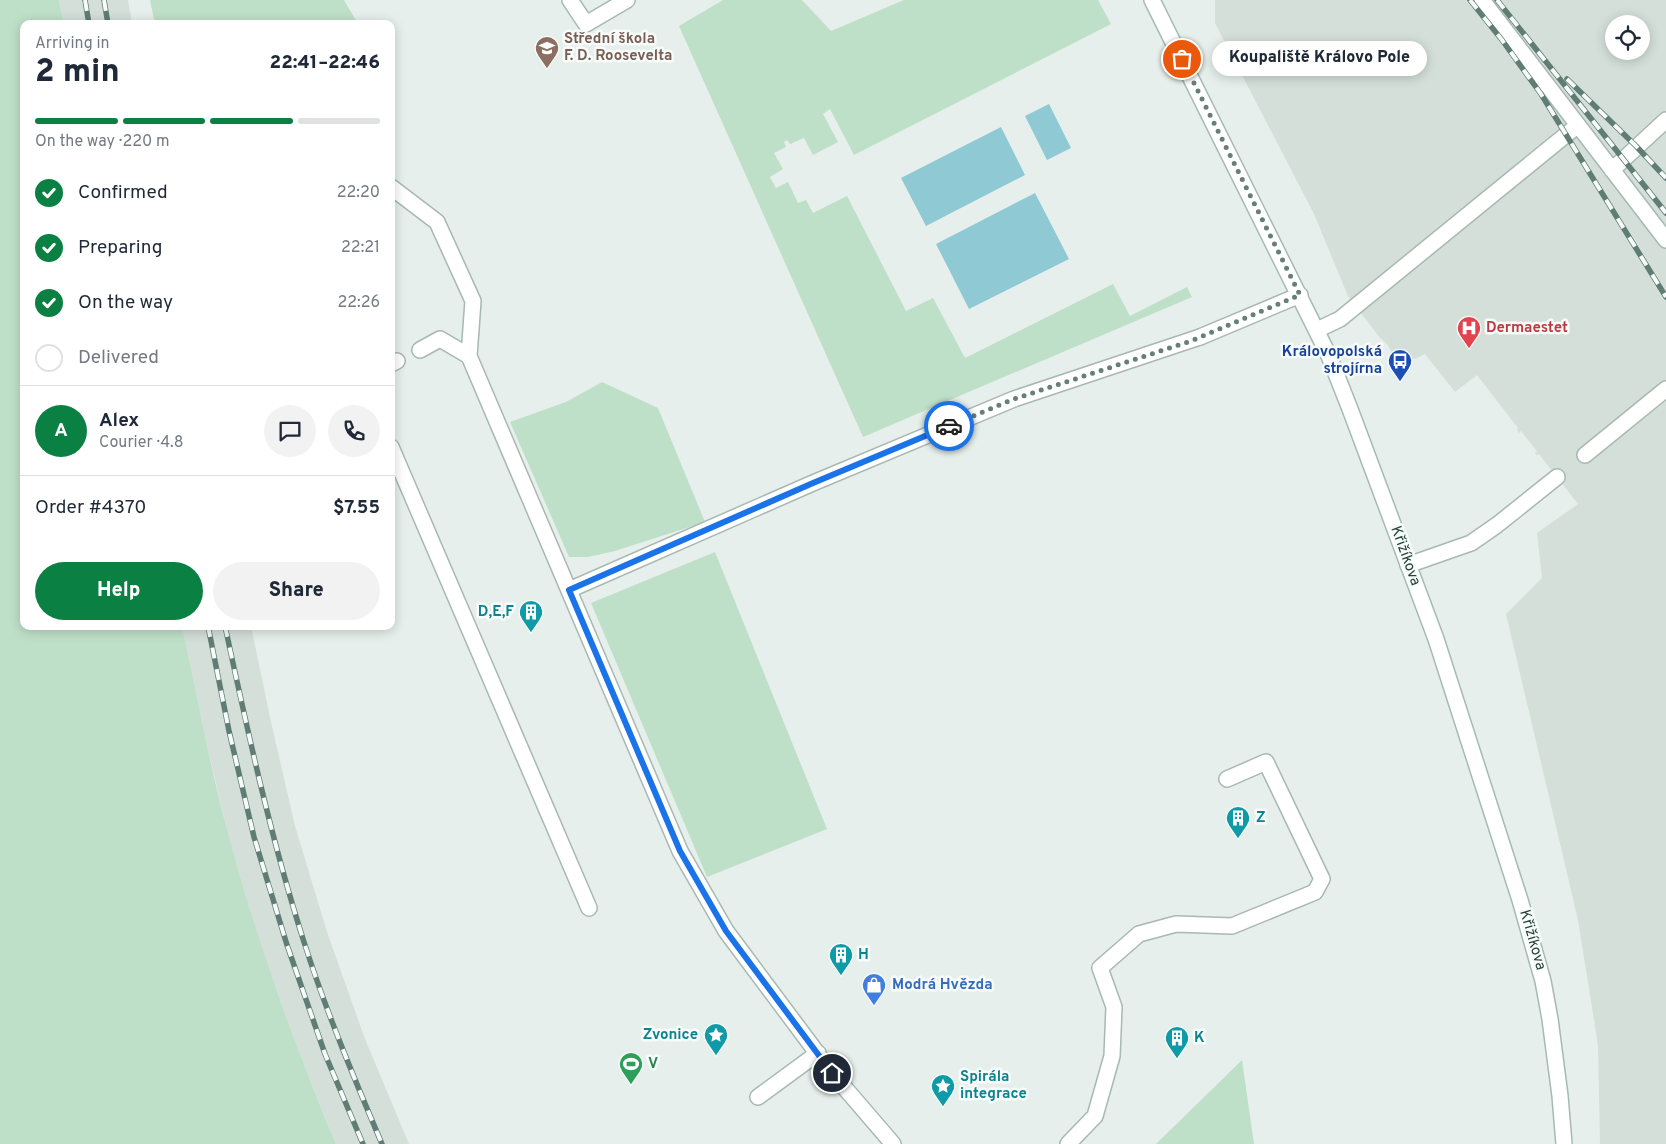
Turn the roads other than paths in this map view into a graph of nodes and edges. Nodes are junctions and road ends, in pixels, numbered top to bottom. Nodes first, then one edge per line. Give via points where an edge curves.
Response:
1 (570, 0) edge
2 (627, 0) edge
3 (1152, 0) edge
4 (1482, 0) edge
5 (1666, 120) edge
6 (1578, 125) junction
7 (1612, 170) junction
8 (395, 190) edge
9 (1666, 240) edge
10 (1300, 295) junction
11 (1316, 330) junction
12 (420, 350) dead end
13 (469, 356) junction
14 (1666, 389) edge
15 (1585, 455) dead end
16 (395, 456) edge
17 (1557, 477) dead end
18 (1408, 565) junction
19 (569, 590) junction
20 (1227, 779) dead end
21 (589, 908) dead end
22 (818, 1053) junction
23 (758, 1097) dead end
24 (893, 1144) edge
25 (1068, 1144) edge
26 (1564, 1144) edge

1 - 2 street via 586,24
3 - 10 street, Křižíkova
4 - 6 street
5 - 7 street
6 - 7 street
6 - 11 street via 1340,319
7 - 9 street
8 - 13 street via 437,222 473,301
10 - 11 street, Křižíkova
10 - 19 street via 1200,338 1014,399
11 - 18 street, Křižíkova via 1347,400
12 - 13 street via 440,339
13 - 19 street
14 - 15 street
16 - 21 street
17 - 18 street via 1471,543
18 - 26 street, Křižíkova via 1494,815 1543,981 1555,1053
19 - 22 street via 680,851 726,931
20 - 25 street via 1266,762 1322,879 1315,892 1232,926 1176,924 1139,934 1100,968 1114,1007 1112,1056 1095,1116
22 - 23 street
22 - 24 street

